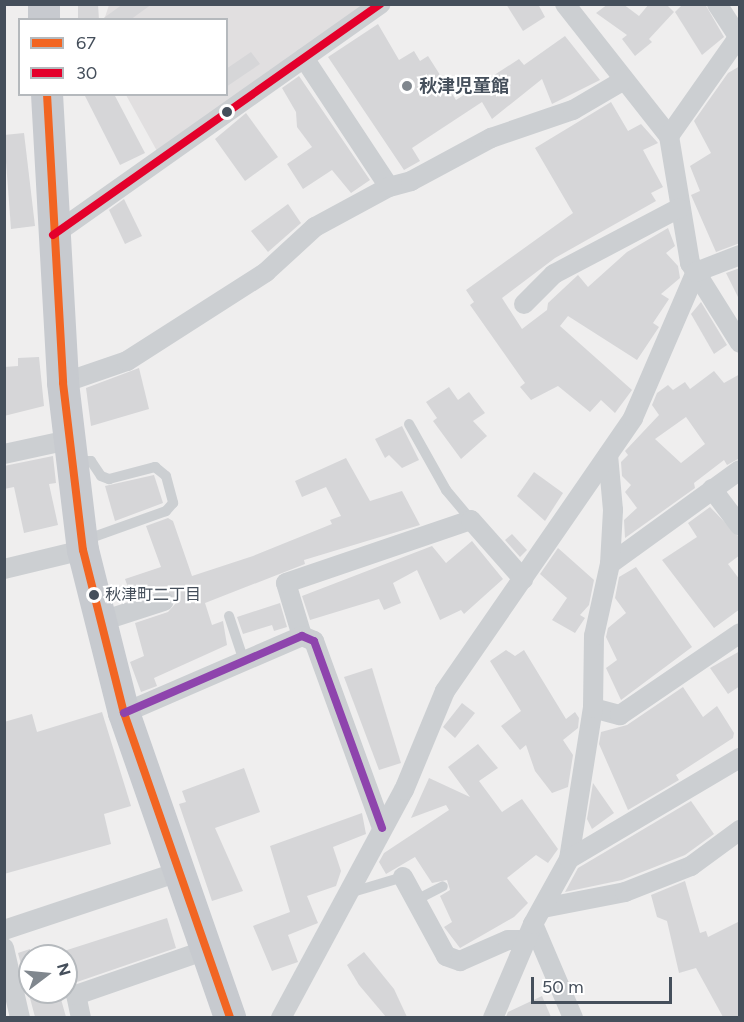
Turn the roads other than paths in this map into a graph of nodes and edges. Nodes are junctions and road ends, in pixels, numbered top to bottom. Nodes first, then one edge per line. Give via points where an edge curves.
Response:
1 (381, 4) edge
2 (565, 4) edge
3 (717, 4) edge
4 (739, 35) edge
5 (304, 58) junction
6 (624, 80) junction
7 (47, 96) edge
8 (669, 136) junction
9 (389, 187) junction
10 (679, 208) junction
11 (53, 235) junction
12 (740, 255) edge
13 (696, 272) junction
14 (524, 304) dead end
15 (740, 343) edge
16 (63, 384) junction
17 (409, 424) dead end
18 (4, 454) edge
19 (76, 454) junction
20 (608, 455) junction
21 (740, 470) edge
22 (712, 489) junction
23 (471, 520) junction
24 (740, 526) edge
25 (82, 545) junction
26 (610, 564) junction
27 (4, 568) edge
28 (523, 579) junction
29 (164, 601) dead end
30 (229, 616) dead end
31 (99, 622) junction
32 (740, 633) edge
33 (303, 636) junction
34 (244, 661) junction
35 (593, 708) junction
36 (124, 713) junction
37 (740, 758) edge
38 (382, 828) junction
39 (740, 831) edge
40 (569, 859) junction
41 (178, 872) junction
42 (403, 876) joint
43 (443, 886) dead end
44 (346, 894) junction
45 (416, 900) junction
46 (534, 924) junction
47 (4, 930) edge
48 (4, 948) edge
49 (206, 950) junction
50 (20, 1017) edge
51 (81, 1017) edge
52 (230, 1017) edge
53 (280, 1017) edge
54 (493, 1017) edge
55 (573, 1017) edge

1 - 5 street
2 - 6 street
3 - 4 street
4 - 8 street
5 - 9 street
5 - 11 street
6 - 8 street
6 - 9 street via 573,110 490,138 411,181
7 - 11 main road
8 - 10 street
9 - 16 street via 315,227 266,272 127,361
10 - 13 street
10 - 14 street via 554,274
11 - 16 main road
12 - 13 street
13 - 15 street
13 - 20 street via 633,418
16 - 19 main road
17 - 23 lane via 446,490
18 - 19 street
19 - 25 main road
19 - 25 lane via 109,479 155,467 166,476 173,503 166,511
20 - 26 street via 613,510
20 - 28 street
21 - 22 street
22 - 24 street
22 - 26 street
23 - 28 street
23 - 33 street via 286,583
25 - 27 street
25 - 31 main road
26 - 35 street via 594,636
28 - 38 street via 445,691 404,790
29 - 31 street
30 - 34 lane
31 - 36 main road
32 - 35 street via 620,715
33 - 34 street
33 - 38 street via 314,641
34 - 36 street
35 - 40 street
36 - 41 main road
37 - 40 street
38 - 44 street
39 - 46 street via 690,866
40 - 46 street
41 - 47 street
41 - 49 main road
42 - 44 lane
42 - 45 street
43 - 45 lane
44 - 53 street
45 - 46 street via 446,956 460,961
46 - 54 street
46 - 55 street
48 - 50 street
49 - 51 street via 76,995
49 - 52 main road

